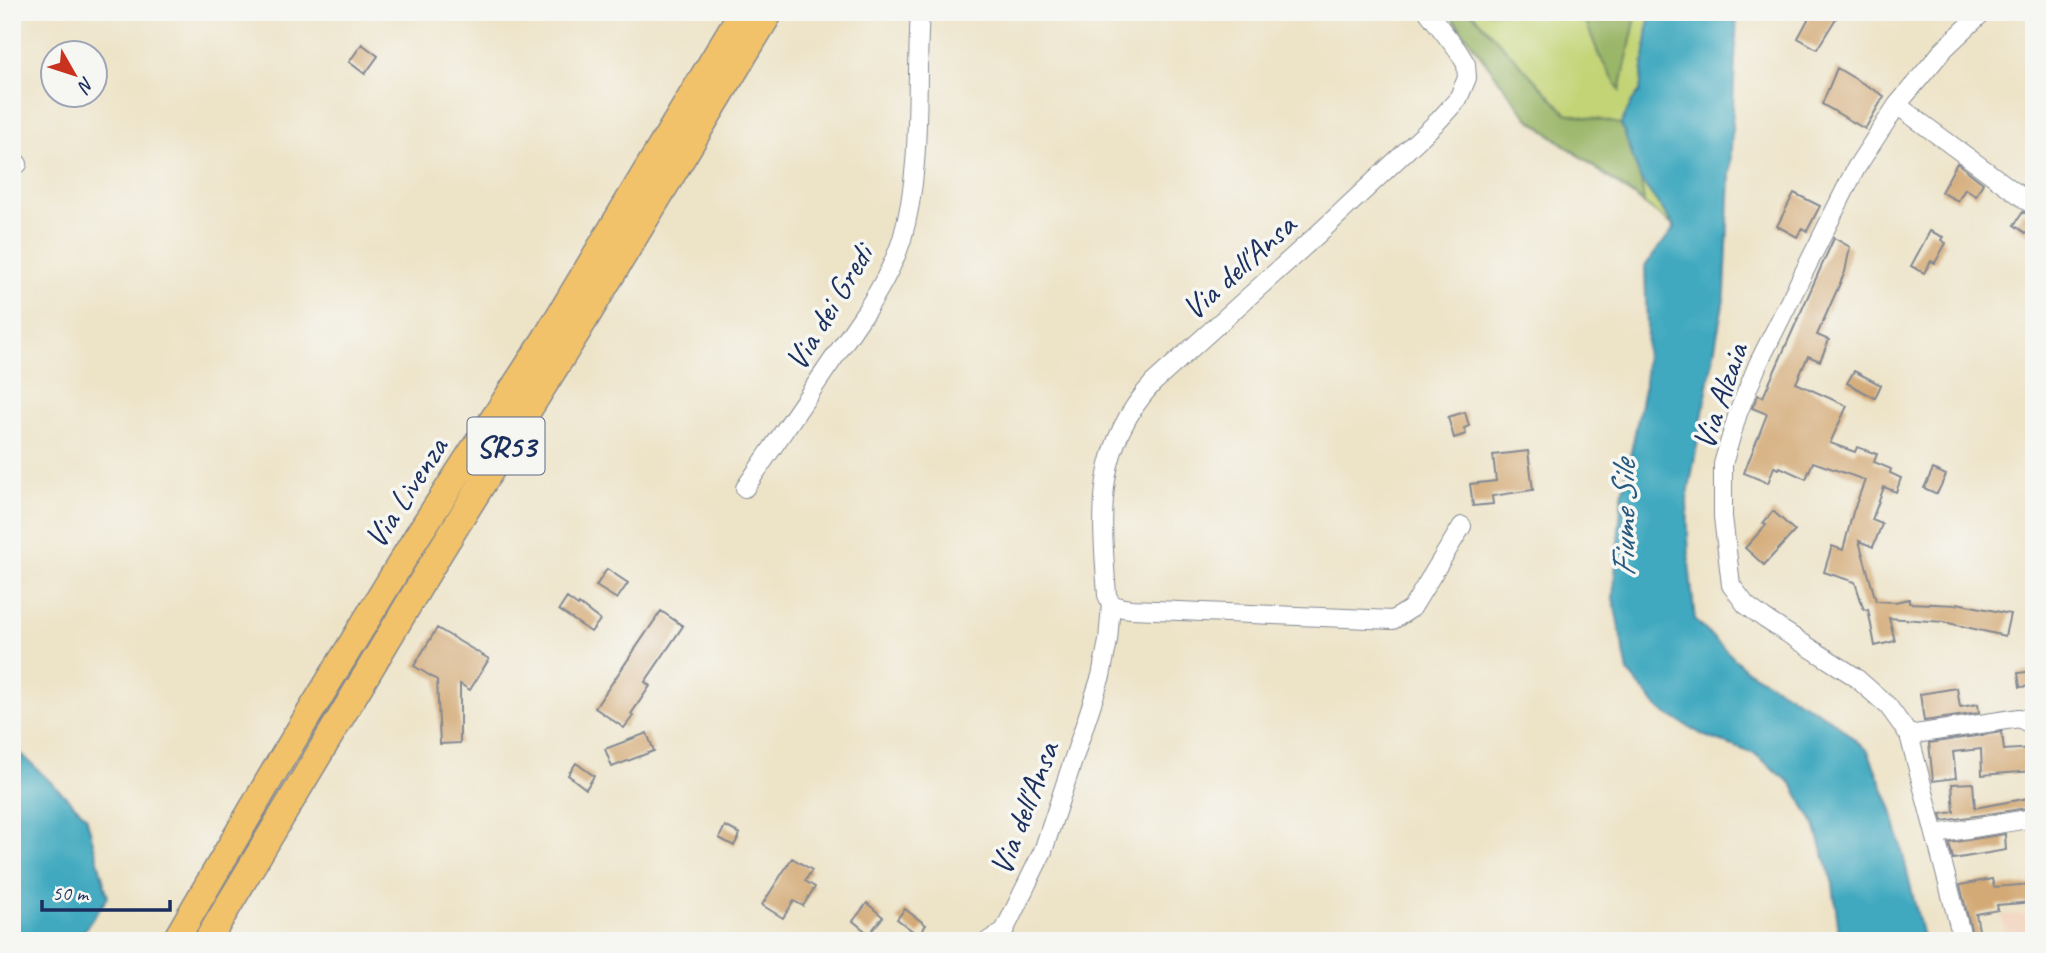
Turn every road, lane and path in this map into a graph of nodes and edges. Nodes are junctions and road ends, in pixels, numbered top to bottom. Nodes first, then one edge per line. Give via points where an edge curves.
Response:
1 (742, 12) edge
2 (770, 12) edge
3 (920, 12) edge
4 (1428, 12) edge
5 (1983, 12) edge
6 (1897, 105) junction
7 (2034, 206) edge
8 (745, 488) dead end
9 (1462, 526) dead end
10 (1111, 604) junction
11 (2034, 726) edge
12 (1909, 734) junction
13 (2034, 818) edge
14 (1936, 834) junction
15 (175, 941) edge
16 (207, 941) edge
17 (988, 941) edge
18 (1963, 941) edge

1 - 15 highway, Via Livenza / SR53 via 546,338 416,538
2 - 16 highway, Via Livenza / SR53
3 - 8 street, Via dei Gredi via 912,185 895,257 866,312
4 - 10 street, Via dell'Ansa via 1466,64 1467,78 1458,99 1153,383 1123,425 1103,497
5 - 6 street, Via Alzaia via 1944,48
6 - 7 street
6 - 12 street, Via Alzaia via 1856,168 1758,364 1723,464 1723,517 1731,585 1746,605 1854,676 1888,706
9 - 10 street via 1412,608 1393,620 1132,610
10 - 17 street, Via dell'Ansa via 1101,676 1043,851 1004,931
11 - 12 street via 2019,718
12 - 14 street, Via Alzaia
13 - 14 street
14 - 18 street, Via Alzaia

